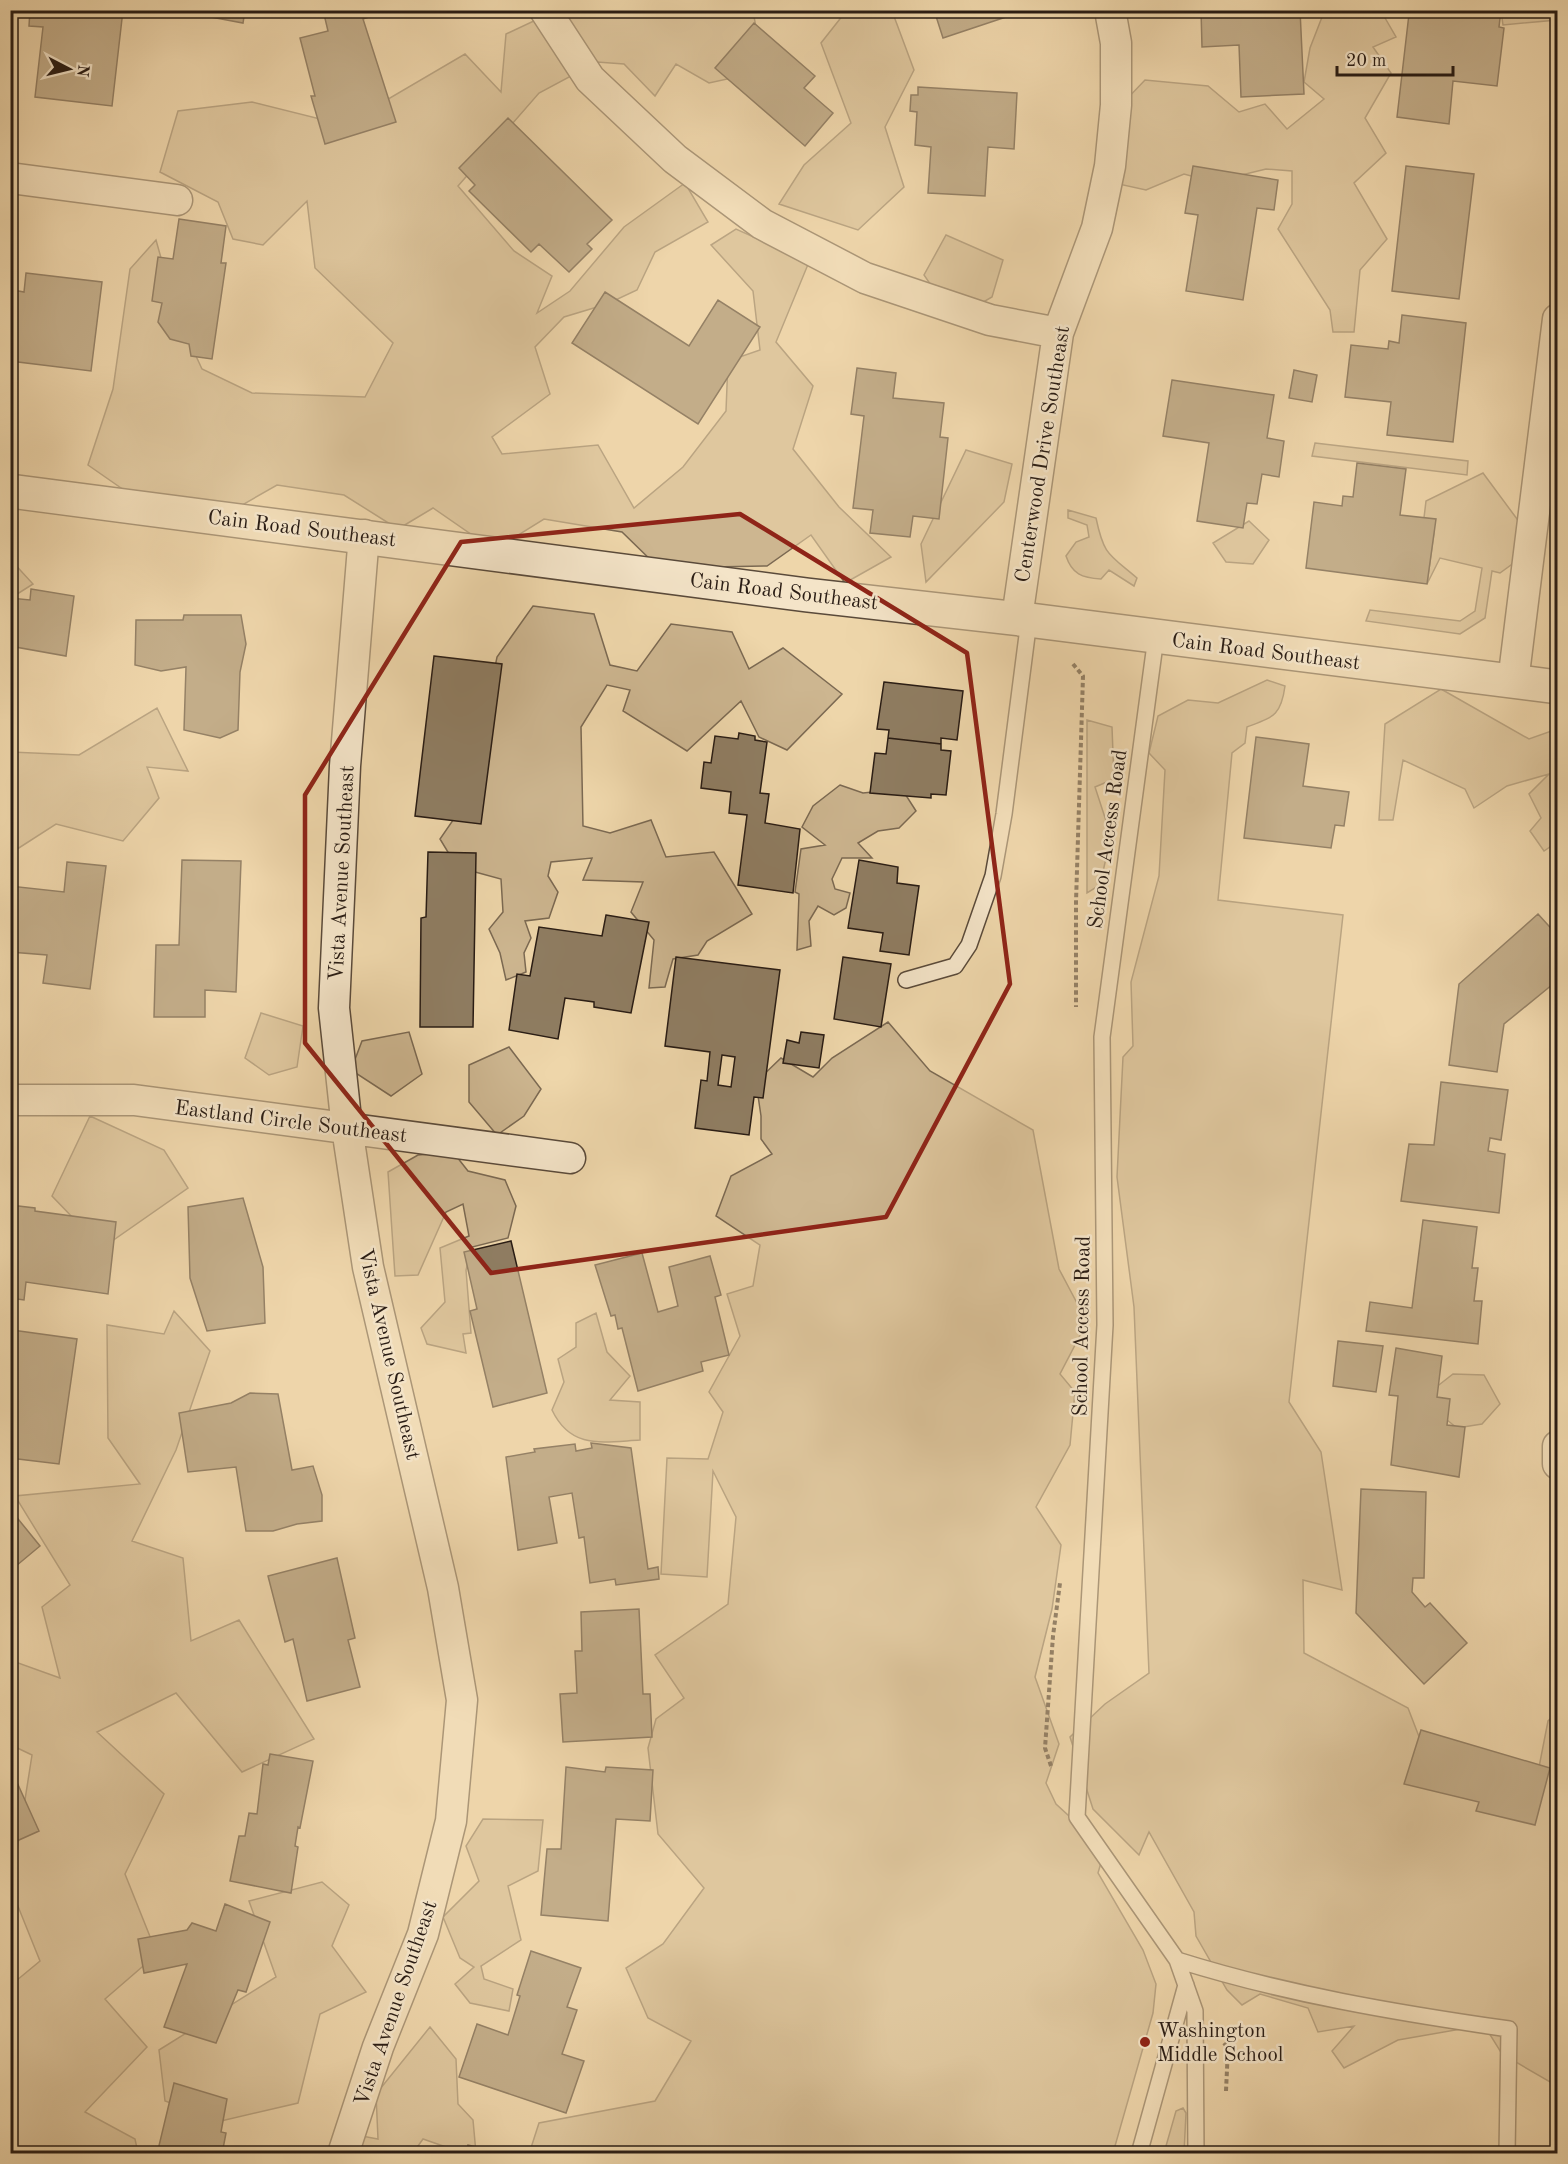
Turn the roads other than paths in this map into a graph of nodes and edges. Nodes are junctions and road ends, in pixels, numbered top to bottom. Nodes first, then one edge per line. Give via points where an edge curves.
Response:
1 (545, 10) edge
2 (1110, 10) edge
3 (10, 178) edge
4 (177, 200) dead end
5 (1557, 319) edge
6 (1058, 333) junction
7 (10, 491) edge
8 (364, 535) junction
9 (1023, 619) junction
10 (1156, 637) junction
11 (1512, 682) junction
12 (1557, 687) edge
13 (906, 980) dead end
14 (10, 1100) edge
15 (347, 1128) junction
16 (570, 1158) dead end
17 (1557, 1446) edge
18 (1557, 1464) edge
19 (1177, 1960) junction
20 (1186, 1985) junction
21 (343, 2154) edge
22 (1139, 2154) edge
23 (1197, 2154) edge
24 (1507, 2154) edge

1 - 6 street via 590,79 675,159 762,224 865,278 990,320
2 - 6 street, Centerwood Drive Southeast via 1116,43 1116,105 1110,166 1097,228
3 - 4 street
5 - 11 street
6 - 9 street, Centerwood Drive Southeast
7 - 8 street, Cain Road Southeast
8 - 9 street, Cain Road Southeast via 807,595
8 - 15 street, Vista Avenue Southeast via 345,766 334,1008
9 - 10 street, Cain Road Southeast
9 - 13 lane via 1004,814 993,876 969,945 955,966
10 - 11 street, Cain Road Southeast
10 - 19 lane, School Access Road via 1102,1037 1105,1325 1077,1817
11 - 12 street, Cain Road Southeast
14 - 15 street, Eastland Circle Southeast via 134,1100
15 - 16 street, Eastland Circle Southeast
15 - 21 street, Vista Avenue Southeast via 368,1267 443,1588 462,1700 451,1821 423,1934 378,2046
17 - 18 street
19 - 20 lane, School Access Road
19 - 24 lane via 1232,1977 1406,2014 1509,2029
20 - 22 lane
20 - 23 lane, School Access Road via 1195,2011

